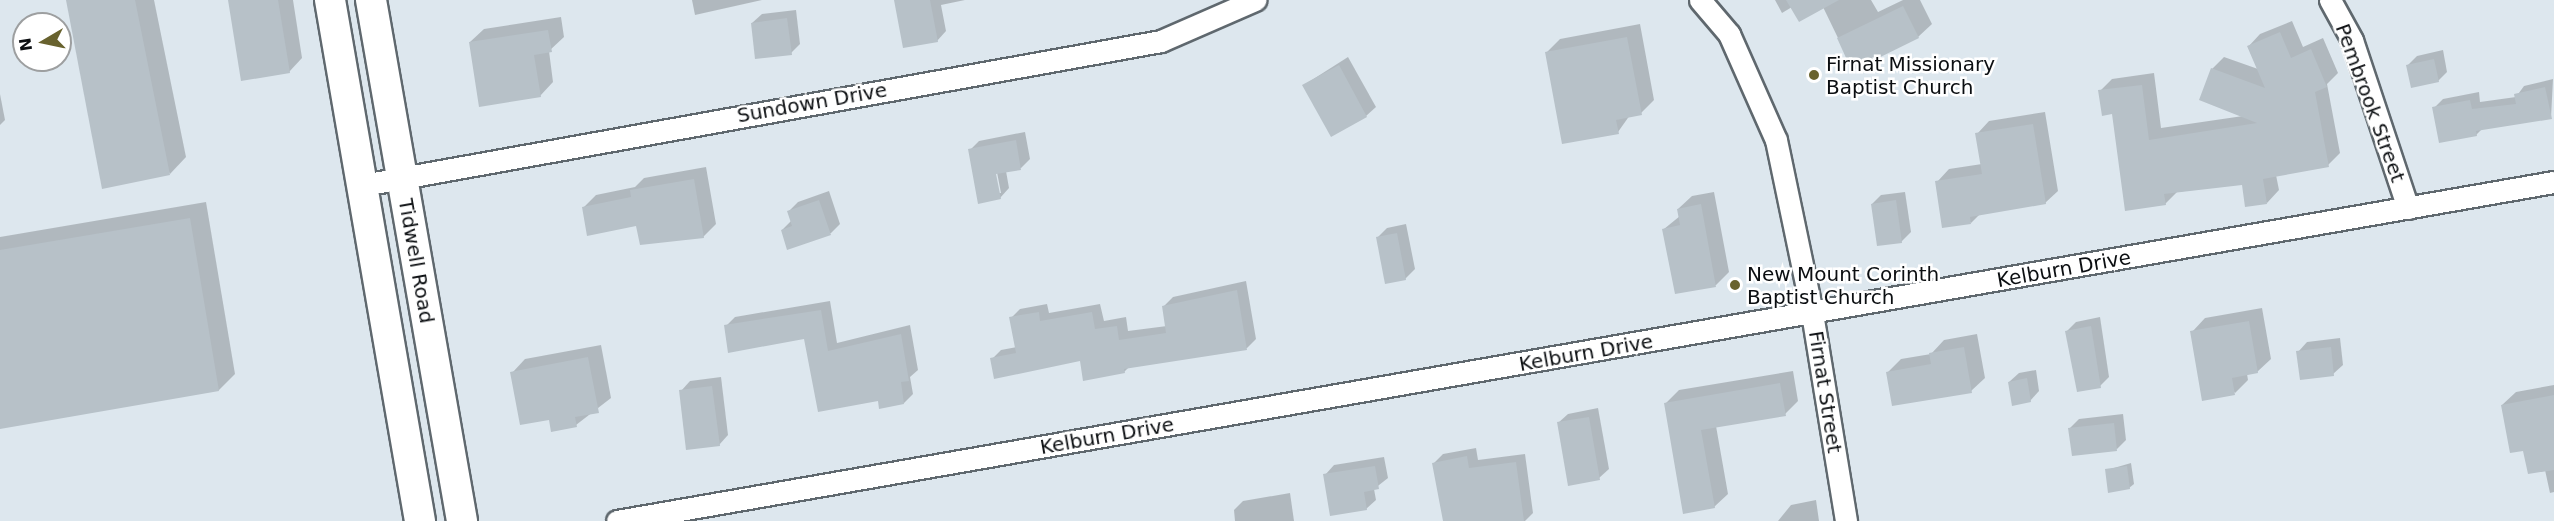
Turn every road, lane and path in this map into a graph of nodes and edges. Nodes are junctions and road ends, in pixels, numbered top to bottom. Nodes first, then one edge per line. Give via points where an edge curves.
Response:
1 (330, 0) edge
2 (371, 0) edge
3 (1255, 0) edge
4 (1700, 0) edge
5 (2330, 0) edge
6 (401, 178) junction
7 (2554, 182) edge
8 (363, 185) junction
9 (2408, 208) junction
10 (1812, 313) junction
11 (420, 521) edge
12 (462, 521) edge
13 (617, 521) edge
14 (1846, 521) edge

1 - 8 main road, Tidwell Road
2 - 6 main road, Tidwell Road
3 - 6 street, Sundown Drive via 1161,41
4 - 10 street, Firnat Street via 1729,34 1776,140
5 - 9 street, Pembrook Street via 2352,40
6 - 8 street, Sundown Drive
6 - 12 main road, Tidwell Road
7 - 9 street, Kelburn Drive
8 - 11 main road, Tidwell Road
9 - 10 street, Kelburn Drive
10 - 13 street, Kelburn Drive
10 - 14 street, Firnat Street

